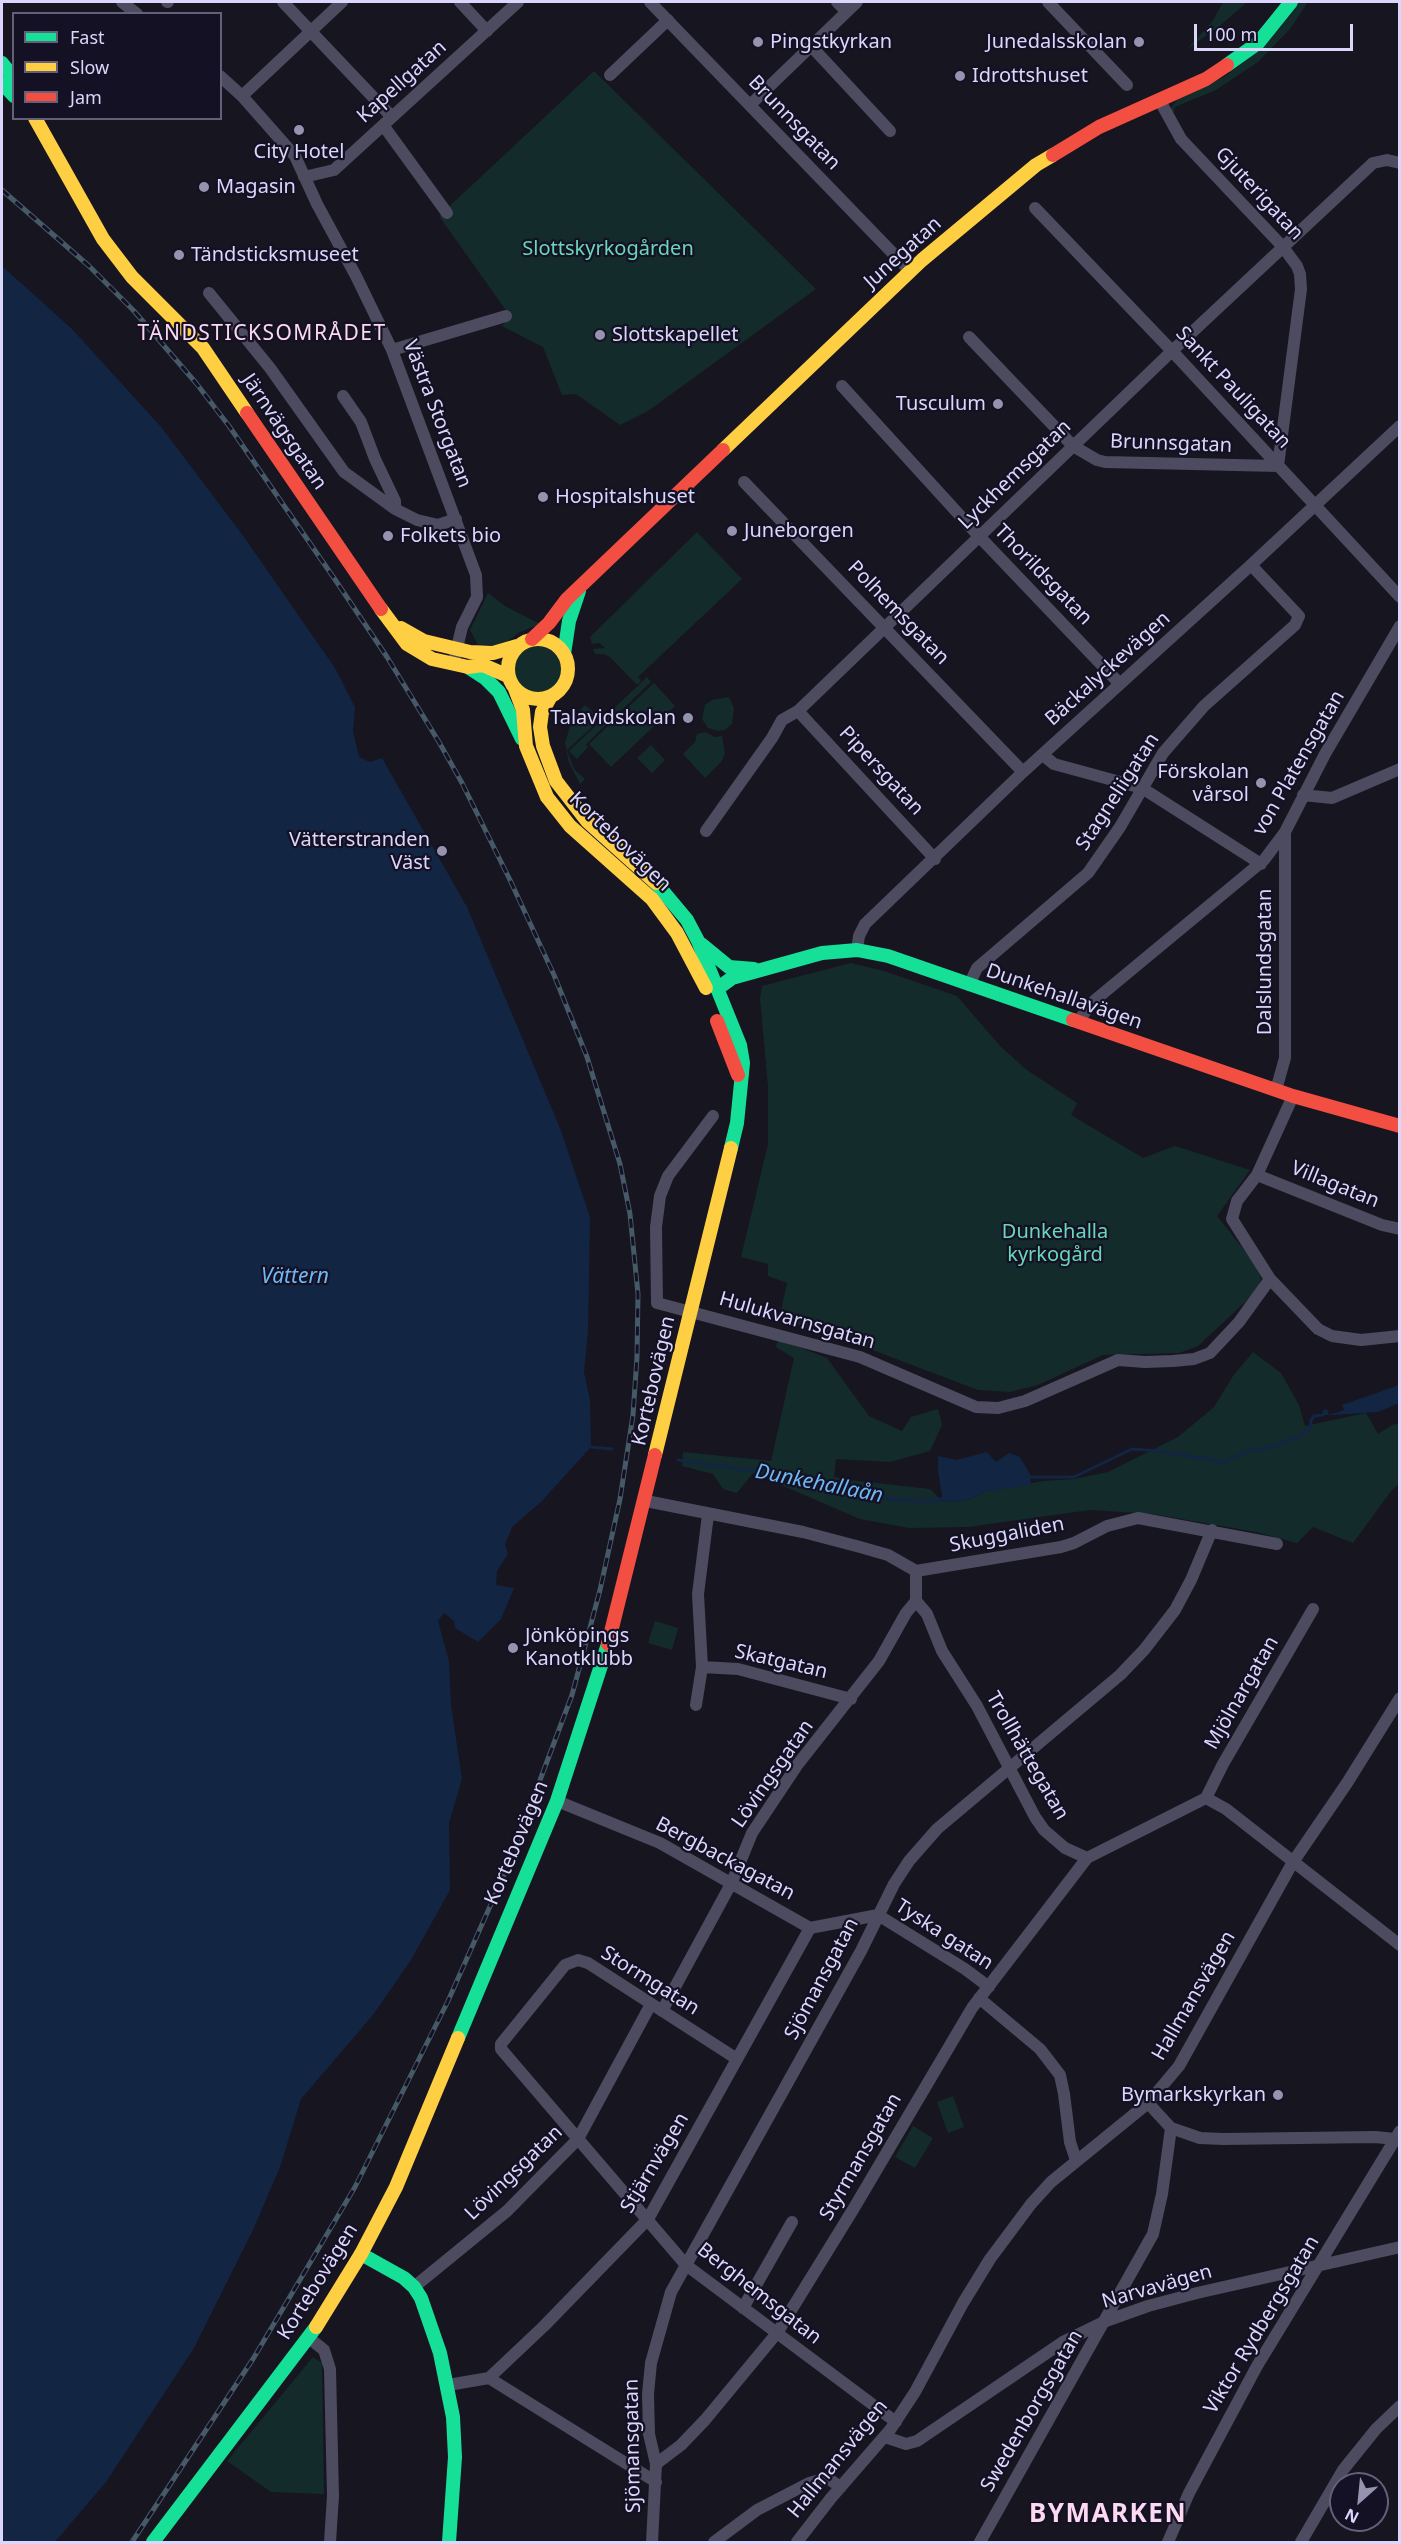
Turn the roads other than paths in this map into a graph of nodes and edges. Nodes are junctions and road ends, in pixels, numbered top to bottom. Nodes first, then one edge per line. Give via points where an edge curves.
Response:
1 (122, 2) edge
2 (283, 2) edge
3 (342, 2) edge
4 (460, 2) edge
5 (518, 2) edge
6 (650, 2) edge
7 (837, 2) edge
8 (857, 2) edge
9 (1048, 2) edge
10 (1291, 2) edge
11 (846, 11) junction
12 (134, 12) edge
13 (668, 20) junction
14 (310, 31) junction
15 (487, 31) junction
16 (811, 46) junction
17 (2, 63) edge
18 (610, 75) dead end
19 (12, 76) edge
20 (222, 78) edge
21 (1127, 85) dead end
22 (242, 96) junction
23 (1160, 101) junction
24 (750, 105) junction
25 (35, 120) edge
26 (387, 121) junction
27 (890, 131) dead end
28 (1400, 163) edge
29 (304, 177) junction
30 (1035, 208) dead end
31 (447, 213) dead end
32 (1283, 247) junction
33 (910, 271) junction
34 (208, 293) dead end
35 (506, 316) dead end
36 (969, 337) dead end
37 (392, 350) junction
38 (1172, 351) junction
39 (842, 386) dead end
40 (342, 396) dead end
41 (1400, 426) edge
42 (1073, 446) junction
43 (1278, 466) junction
44 (744, 482) dead end
45 (1314, 505) junction
46 (396, 508) junction
47 (456, 519) junction
48 (980, 537) junction
49 (1251, 566) junction
50 (580, 590) junction
51 (1400, 597) edge
52 (393, 623) junction
53 (1400, 626) edge
54 (885, 627) junction
55 (532, 639) junction
56 (517, 646) junction
57 (457, 649) junction
58 (564, 654) junction
59 (453, 664) junction
60 (468, 667) junction
61 (508, 676) junction
62 (1120, 684) junction
63 (515, 689) junction
64 (551, 696) junction
65 (798, 711) junction
66 (526, 746) junction
67 (1044, 754) junction
68 (1400, 769) edge
69 (1023, 772) junction
70 (1142, 788) junction
71 (1303, 795) junction
72 (705, 831) dead end
73 (1285, 832) junction
74 (935, 859) junction
75 (1261, 864) junction
76 (698, 941) junction
77 (857, 950) junction
78 (766, 970) junction
79 (969, 985) junction
80 (717, 988) junction
81 (1078, 1022) junction
82 (741, 1084) junction
83 (1276, 1090) junction
84 (1293, 1096) junction
85 (712, 1116) dead end
86 (1398, 1122) edge
87 (1257, 1175) junction
88 (1400, 1229) edge
89 (1270, 1279) junction
90 (691, 1311) junction
91 (1400, 1336) edge
92 (646, 1501) junction
93 (708, 1515) junction
94 (1212, 1530) junction
95 (1277, 1544) dead end
96 (916, 1571) junction
97 (916, 1600) junction
98 (1313, 1609) dead end
99 (702, 1667) junction
100 (1400, 1698) edge
101 (851, 1699) junction
102 (696, 1705) dead end
103 (1010, 1767) junction
104 (1206, 1798) junction
105 (557, 1801) junction
106 (1087, 1858) junction
107 (1293, 1862) junction
108 (732, 1882) junction
109 (878, 1915) junction
110 (810, 1928) junction
111 (1400, 1945) edge
112 (989, 1987) junction
113 (979, 1998) junction
114 (651, 2004) junction
115 (662, 2012) junction
116 (501, 2044) joint
117 (737, 2059) junction
118 (1148, 2103) junction
119 (1171, 2128) junction
120 (1397, 2135) edge
121 (578, 2139) junction
122 (1076, 2160) junction
123 (648, 2219) junction
124 (792, 2222) dead end
125 (1400, 2247) edge
126 (361, 2254) junction
127 (686, 2265) junction
128 (1319, 2265) junction
129 (414, 2287) junction
130 (743, 2308) junction
131 (1106, 2321) junction
132 (777, 2333) junction
133 (309, 2338) junction
134 (489, 2378) junction
135 (448, 2385) junction
136 (1400, 2406) edge
137 (896, 2422) junction
138 (885, 2437) junction
139 (656, 2464) junction
140 (656, 2482) junction
141 (841, 2487) junction
142 (153, 2542) edge
143 (330, 2542) edge
144 (449, 2542) edge
145 (652, 2542) edge
146 (714, 2542) edge
147 (797, 2542) edge
148 (980, 2542) edge
149 (1168, 2542) edge
150 (1302, 2542) edge

1 - 12 street
2 - 14 street
3 - 14 street
4 - 15 street
5 - 15 street, Kapellgatan
6 - 13 street, Brunnsgatan
7 - 11 street
8 - 11 street
9 - 21 street
10 - 23 street, Junegatan via 1258,43 1206,79
11 - 16 street
13 - 18 street
13 - 24 street, Brunnsgatan
14 - 22 street
14 - 26 street
15 - 26 street, Kapellgatan
16 - 24 street
16 - 27 street
17 - 19 street
20 - 22 street, Västra Storgatan
22 - 29 street, Västra Storgatan via 295,156
23 - 32 street, Gjuterigatan via 1180,139
23 - 33 street, Junegatan via 1099,127 1036,165
24 - 33 street, Brunnsgatan
25 - 52 street, Järnvägsgatan via 102,239 132,277 202,348 367,591
26 - 29 street, Kapellgatan via 334,170
26 - 31 street
28 - 32 street, Lyckhemsgatan via 1373,163
29 - 37 street, Västra Storgatan
30 - 38 street, Sankt Pauligatan
32 - 38 street, Lyckhemsgatan
32 - 43 street, Gjuterigatan via 1298,266 1301,280
33 - 50 street, Junegatan
34 - 46 street via 270,368 335,463
35 - 37 street
36 - 42 street, Brunnsgatan
37 - 47 street, Västra Storgatan
38 - 42 street, Lyckhemsgatan
38 - 43 street, Sankt Pauligatan
39 - 48 street, Thorildsgatan
40 - 46 street via 361,422
41 - 45 street, Bäckalyckevägen
42 - 43 street, Brunnsgatan via 1105,462
42 - 48 street, Lyckhemsgatan
43 - 45 street, Sankt Pauligatan
44 - 54 street, Polhemsgatan
45 - 49 street, Bäckalyckevägen
45 - 51 street, Sankt Pauligatan
46 - 47 street via 417,520 438,525
47 - 57 street, Västra Storgatan via 478,583 477,597 462,627
48 - 54 street, Lyckhemsgatan
48 - 62 street, Thorildsgatan
49 - 62 street, Bäckalyckevägen
49 - 70 street, Stagneliigatan via 1299,616 1295,625 1204,706 1163,753
50 - 55 street, Junegatan
50 - 58 street, Junegatan via 569,621
52 - 57 street, Järnvägsgatan via 424,641
52 - 59 street, Järnvägsgatan via 416,651
53 - 71 street, von Platensgatan
54 - 65 street, Lyckhemsgatan
54 - 69 street, Polhemsgatan
55 - 56 street
55 - 58 street via 552,642
56 - 57 street, Järnvägsgatan via 482,653
56 - 61 street via 509,658
57 - 59 street, Västra Storgatan
58 - 64 street via 568,665 566,677
59 - 60 street, Järnvägsgatan
60 - 61 street, Järnvägsgatan via 483,664
60 - 66 street via 499,692
61 - 63 street
62 - 67 street, Bäckalyckevägen
63 - 64 street via 532,698
63 - 66 street, Kortebovägen via 523,710
64 - 76 street, Kortebovägen via 542,712 540,727 556,781 586,821 671,898
65 - 72 street, Lyckhemsgatan via 779,723
65 - 74 street, Pipersgatan
66 - 80 street, Kortebovägen via 540,785 557,811 652,899
67 - 69 street, Bäckalyckevägen
67 - 70 street via 1054,765
68 - 71 street via 1332,798
69 - 74 street, Bäckalyckevägen
70 - 75 street
70 - 79 street, Stagneliigatan via 1088,873 977,968
71 - 73 street, von Platensgatan
73 - 75 street, von Platensgatan
73 - 83 street, Dalslundsgatan via 1285,1058
74 - 77 street, Bäckalyckevägen via 865,924
75 - 81 street, von Platensgatan via 1095,1000
76 - 78 street via 729,966
76 - 80 street, Kortebovägen
77 - 78 street, Dunkehallavägen via 822,953
77 - 79 street, Dunkehallavägen via 888,956
78 - 80 street, Dunkehallavägen via 726,981
79 - 81 street, Dunkehallavägen
80 - 82 street, Kortebovägen
80 - 82 street, Kortebovägen via 740,1045
81 - 83 street, Dunkehallavägen
82 - 90 street, Kortebovägen via 731,1150
83 - 84 street, Dunkehallavägen
84 - 86 street, Dunkehallavägen
84 - 87 street
85 - 90 street, Hulukvarnsgatan via 668,1176 660,1196 656,1227 657,1303
87 - 88 street, Villagatan
87 - 89 street via 1237,1202 1232,1219
89 - 90 street, Hulukvarnsgatan via 1239,1322 1210,1353 1173,1361 1118,1359 1046,1393 998,1408 976,1407 860,1357
89 - 91 street via 1312,1325 1332,1336 1361,1340
90 - 92 street, Kortebovägen
92 - 93 street
92 - 105 street, Kortebovägen via 610,1637
93 - 96 street via 860,1547 888,1555
93 - 99 street via 698,1594
94 - 95 street, Skuggaliden
94 - 96 street, Skuggaliden via 1138,1518 1107,1526 1060,1547
94 - 103 street, Sjömansgatan via 1175,1610 1144,1650 1120,1675
96 - 97 street
97 - 101 street, Lövingsgatan via 879,1662
97 - 103 street, Trollhättegatan
98 - 104 street, Mjölnargatan
99 - 101 street, Skatgatan via 738,1669
99 - 102 street
100 - 107 street, Hallmansvägen
101 - 108 street, Lövingsgatan via 773,1800 752,1833
103 - 106 street, Trollhättegatan via 1044,1830 1065,1848
103 - 109 street, Sjömansgatan via 937,1829 894,1884
104 - 106 street
104 - 107 street
105 - 108 street, Bergbackagatan via 660,1843
105 - 126 street, Kortebovägen via 396,2187
106 - 112 street, Styrmansgatan
107 - 111 street
107 - 118 street, Hallmansvägen via 1187,2054
108 - 110 street, Bergbackagatan
108 - 115 street, Lövingsgatan
109 - 110 street
109 - 112 street, Tyska gatan
109 - 127 street, Sjömansgatan
110 - 117 street, Stjärnvägen
112 - 113 street, Styrmansgatan
113 - 122 street, Tyska gatan via 1040,2049 1056,2069 1063,2085
113 - 132 street, Styrmansgatan
114 - 115 street, Stormgatan
114 - 116 street, Stormgatan via 588,1963 572,1961
114 - 121 street, Lövingsgatan
115 - 117 street, Stormgatan
116 - 121 street, Berghemsgatan via 501,2049
117 - 123 street, Stjärnvägen
118 - 119 street
118 - 122 street, Hallmansvägen
119 - 120 street via 1200,2138 1223,2139
119 - 131 street, Swedenborgsgatan via 1153,2234
120 - 128 street, Viktor Rydbergsgatan
121 - 123 street, Berghemsgatan
121 - 129 street, Lövingsgatan via 507,2211
122 - 137 street, Hallmansvägen via 1031,2204 990,2259
123 - 127 street, Berghemsgatan
123 - 134 street, Stjärnvägen
124 - 130 street
125 - 128 street, Narvavägen
126 - 129 street
126 - 133 street, Kortebovägen
127 - 130 street, Berghemsgatan
127 - 139 street, Sjömansgatan via 671,2292 651,2363 648,2394
128 - 131 street, Narvavägen via 1148,2306
128 - 149 street, Viktor Rydbergsgatan via 1233,2409
129 - 135 street via 421,2298
130 - 132 street, Berghemsgatan
131 - 138 street, Narvavägen via 1063,2342 917,2441 906,2444
131 - 148 street, Swedenborgsgatan
132 - 137 street, Berghemsgatan
132 - 139 street, Styrmansgatan via 705,2420
133 - 142 street, Kortebovägen
133 - 143 street via 324,2350 330,2369
134 - 135 street
134 - 140 street
135 - 144 street via 455,2457
136 - 150 street via 1343,2470
137 - 138 street, Hallmansvägen
138 - 141 street, Hallmansvägen
139 - 140 street, Sjömansgatan
140 - 145 street, Sjömansgatan
141 - 146 street via 827,2478 809,2483 757,2510
141 - 147 street, Hallmansvägen

